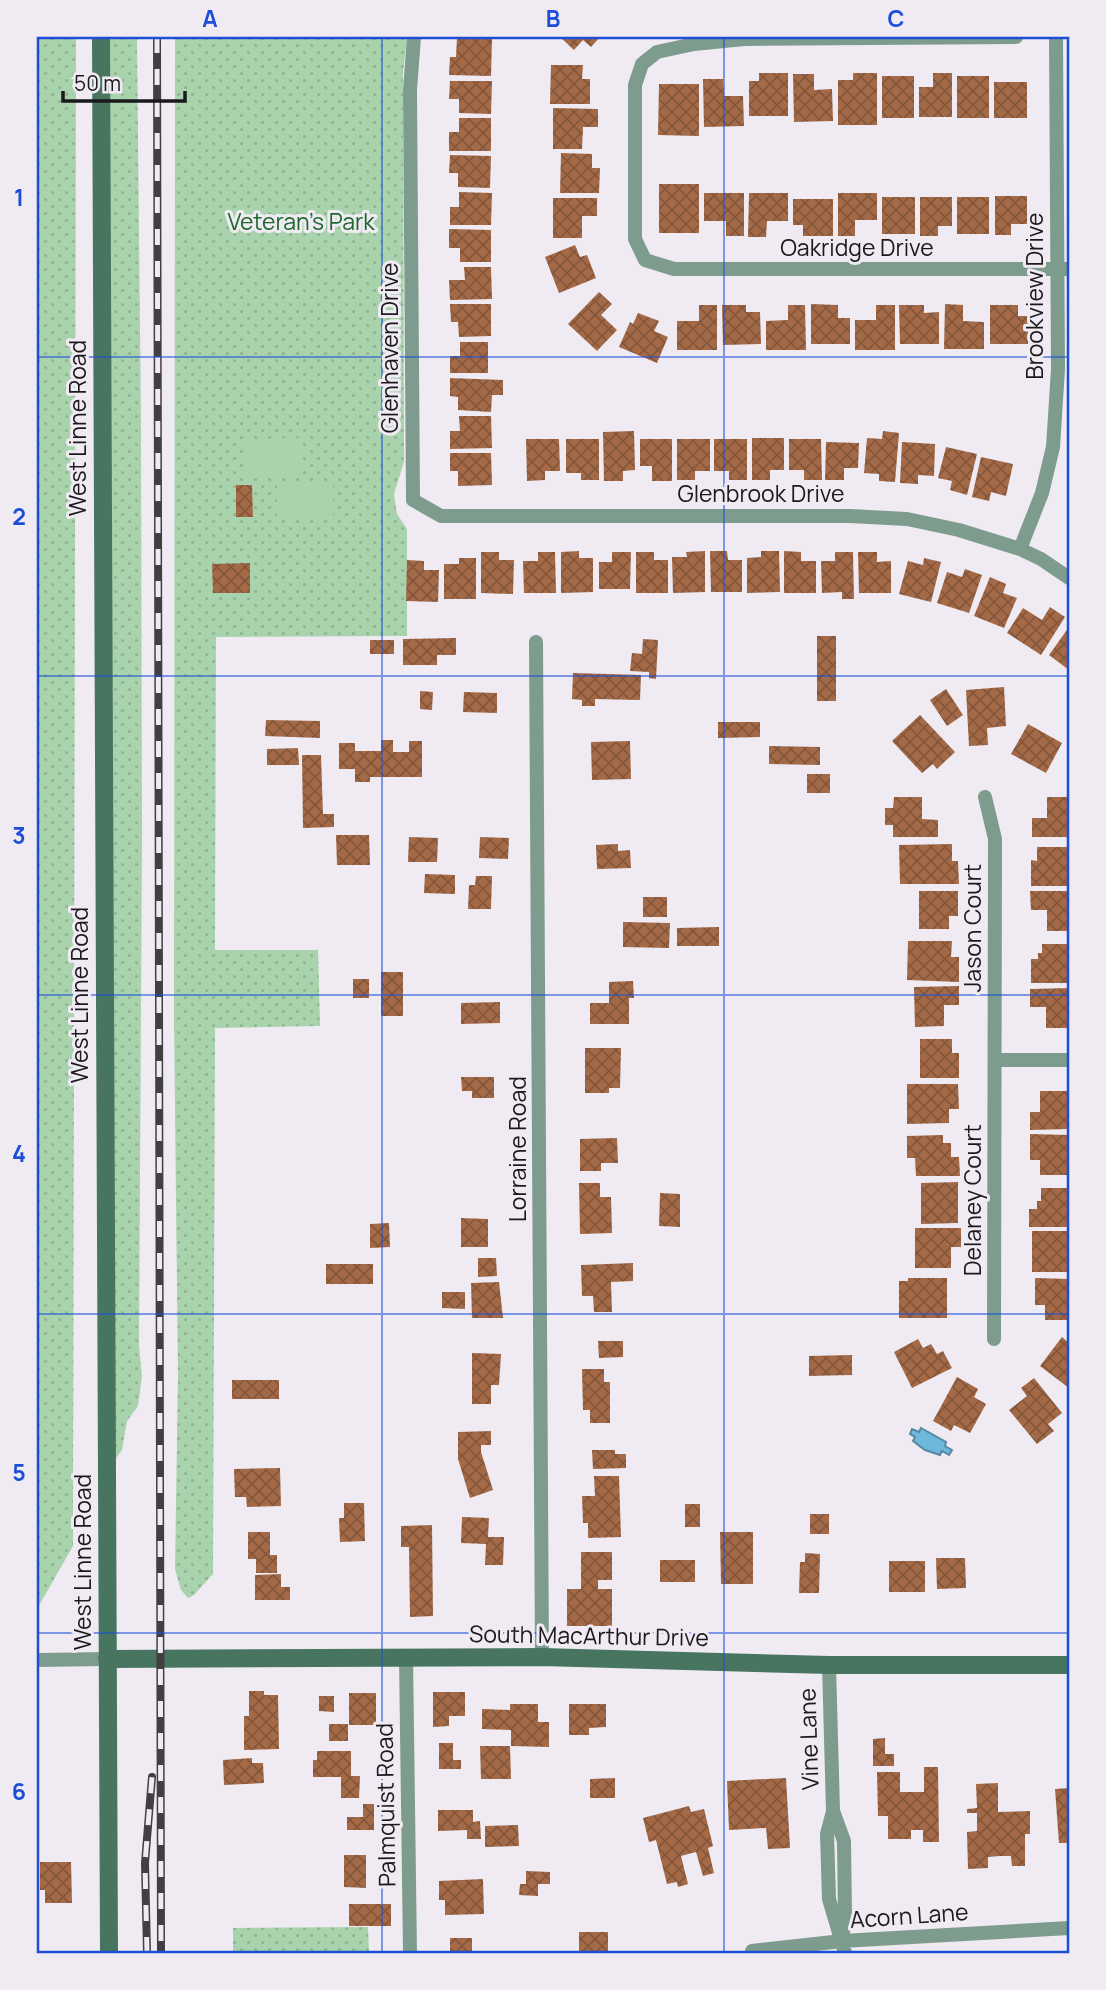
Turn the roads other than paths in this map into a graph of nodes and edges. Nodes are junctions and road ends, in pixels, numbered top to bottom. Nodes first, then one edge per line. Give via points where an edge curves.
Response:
1 (101, 37) edge
2 (414, 37) edge
3 (1016, 37) edge
4 (1056, 37) edge
5 (1063, 269) edge
6 (441, 516) joint
7 (1020, 549) junction
8 (1069, 578) edge
9 (536, 642) dead end
10 (985, 797) dead end
11 (995, 1060) junction
12 (1069, 1060) edge
13 (994, 1339) dead end
14 (406, 1656) junction
15 (542, 1657) junction
16 (37, 1660) edge
17 (107, 1660) junction
18 (829, 1665) junction
19 (1069, 1665) edge
20 (1069, 1928) edge
21 (844, 1947) edge
22 (752, 1951) dead end
23 (109, 1953) edge
24 (410, 1953) edge

1 - 17 street, West Linne Road
2 - 6 street, Glenhaven Drive via 410,90 413,500
3 - 5 street, Oakridge Drive via 744,39 657,52 642,64 635,85 635,239 645,260 674,269
4 - 5 street, Brookview Drive
5 - 7 street, Brookview Drive via 1053,447 1042,493
6 - 7 street, Glenbrook Drive via 907,519
7 - 8 street, Glenbrook Drive
9 - 15 street, Lorraine Road
10 - 11 street, Jason Court via 995,839
11 - 12 street
11 - 13 street, Delaney Court
14 - 15 street, South MacArthur Drive
14 - 17 street, South MacArthur Drive
14 - 24 street, Palmquist Road
15 - 18 street, South MacArthur Drive
16 - 17 street
17 - 23 street, West Linne Road
18 - 19 street, South MacArthur Drive
18 - 21 street, Vine Lane via 833,1811 844,1841
20 - 21 street, Acorn Lane
21 - 22 street, Acorn Lane

